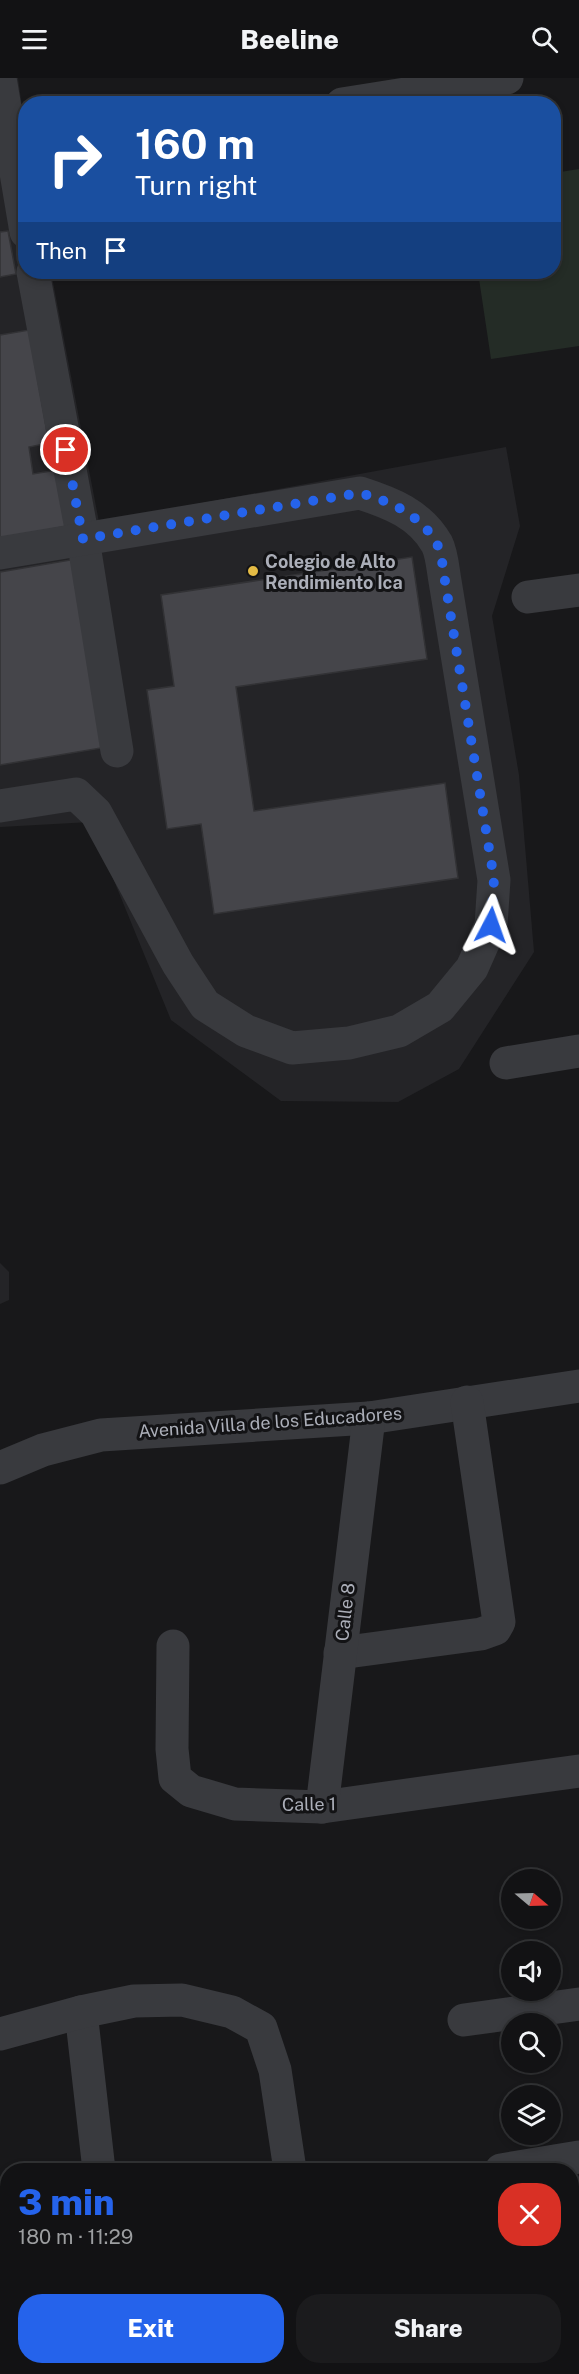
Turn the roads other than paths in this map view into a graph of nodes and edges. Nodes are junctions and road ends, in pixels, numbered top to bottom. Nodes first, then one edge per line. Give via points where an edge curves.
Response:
1 (0, 78) edge
2 (507, 78) edge
3 (393, 96) edge
4 (18, 185) edge
5 (34, 279) edge
6 (83, 539) junction
7 (0, 553) edge
8 (579, 590) edge
9 (528, 597) dead end
10 (117, 751) dead end
11 (0, 806) edge
12 (579, 1051) edge
13 (506, 1063) dead end
14 (579, 1386) edge
15 (467, 1402) junction
16 (369, 1418) junction
17 (0, 1468) edge
18 (173, 1646) dead end
19 (340, 1653) junction
20 (579, 1771) edge
21 (322, 1807) junction
22 (579, 2004) edge
23 (81, 2012) junction
24 (464, 2020) dead end
25 (0, 2034) edge
26 (579, 2157) edge
27 (98, 2163) edge
28 (289, 2163) edge
29 (543, 2163) edge

1 - 4 street
2 - 3 street
5 - 6 street
6 - 7 street
6 - 10 street
6 - 11 street via 360,493 384,500 415,517 437,545 445,581 494,879 491,925 472,968 440,1007 399,1031 349,1043 292,1048 246,1031 206,1005 178,964 96,813 76,794
8 - 9 street
12 - 13 street
14 - 15 street, Avenida Villa de los Educadores
15 - 16 street, Avenida Villa de los Educadores
15 - 19 street via 499,1622 495,1629 482,1634
16 - 17 street, Avenida Villa de los Educadores via 101,1435 43,1450
16 - 19 street, Calle 8
18 - 21 street, Calle 1 via 175,1778 191,1791 235,1804
19 - 21 street, Calle 8
20 - 21 street, Calle 1
22 - 24 street
23 - 25 street
23 - 27 street
23 - 28 street via 134,2001 183,2000 232,2012 261,2028 275,2070
26 - 29 street

